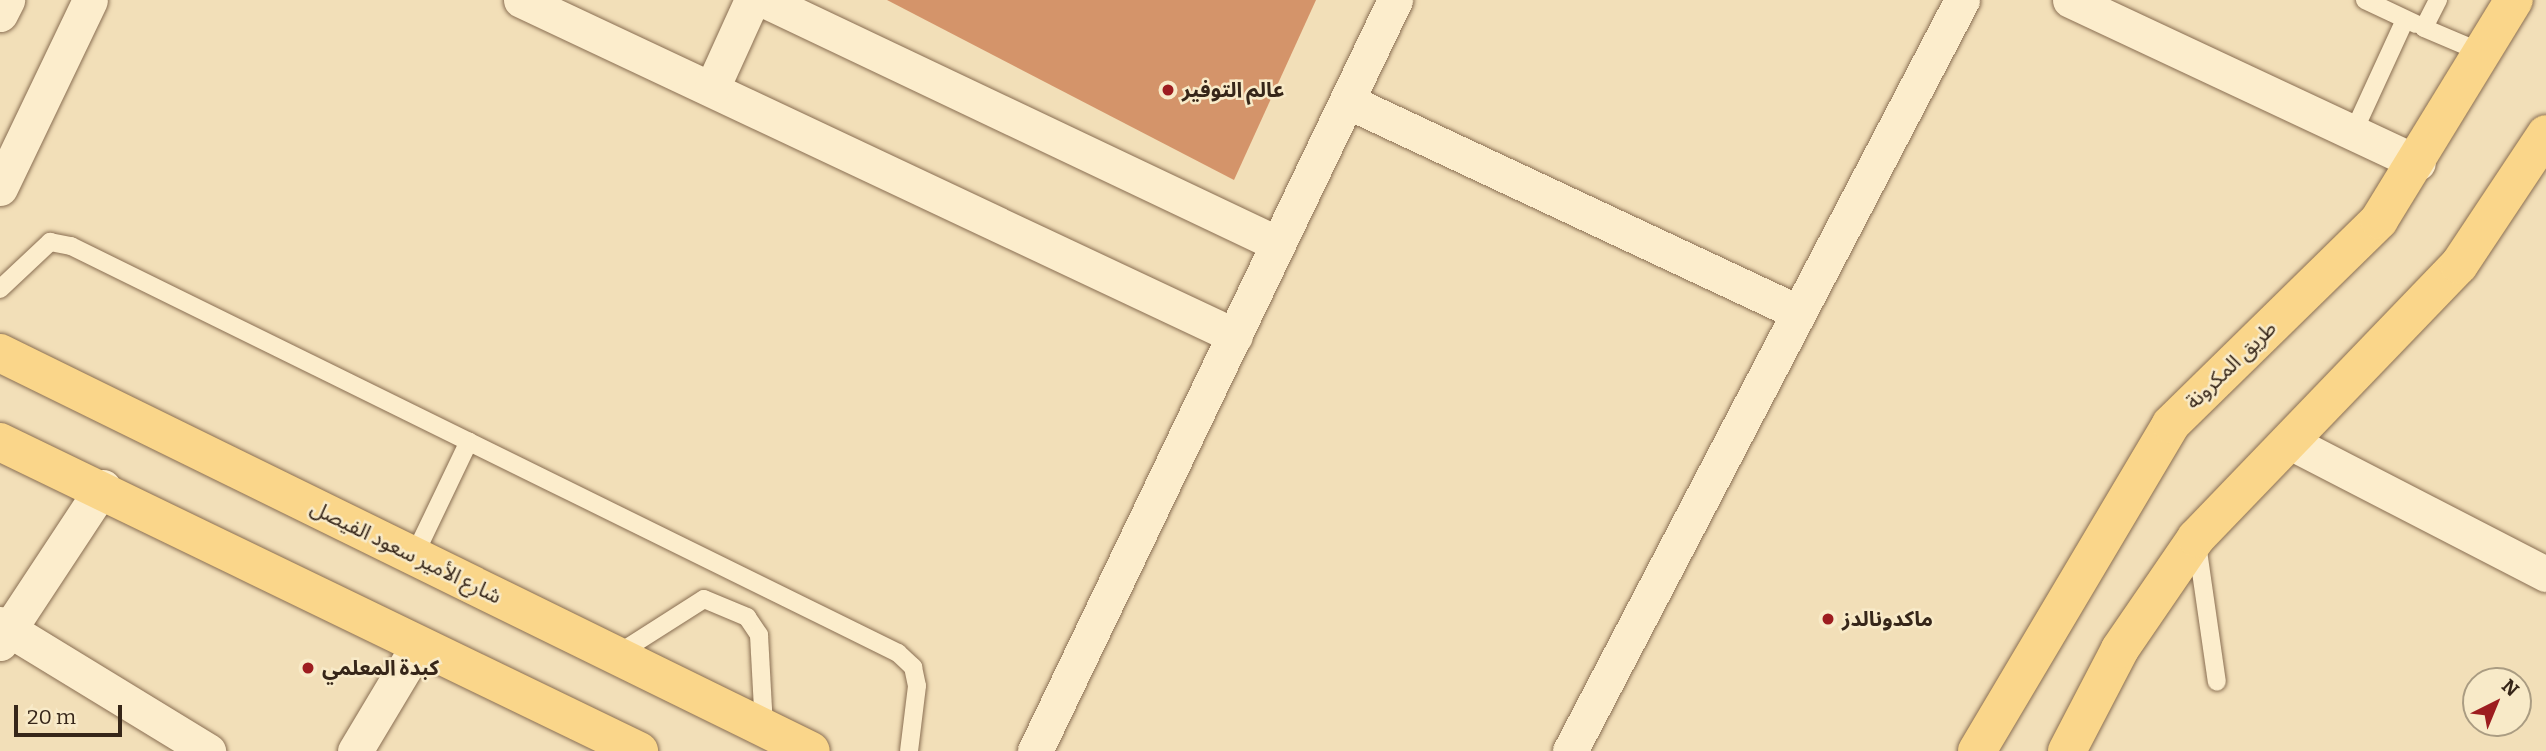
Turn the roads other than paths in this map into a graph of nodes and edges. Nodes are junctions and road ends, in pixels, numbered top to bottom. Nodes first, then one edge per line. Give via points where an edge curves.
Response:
1 (7, 0) edge
2 (90, 0) edge
3 (521, 0) edge
4 (752, 0) edge
5 (764, 0) edge
6 (1395, 0) edge
7 (1962, 0) edge
8 (2365, 0) edge
9 (2438, 0) edge
10 (2514, 0) edge
11 (2079, 2) edge
12 (0, 14) edge
13 (2405, 20) junction
14 (2424, 28) junction
15 (2483, 53) junction
16 (712, 88) junction
17 (1347, 101) junction
18 (2353, 133) junction
19 (2546, 134) edge
20 (2418, 163) junction
21 (0, 188) edge
22 (1278, 244) junction
23 (0, 289) edge
24 (1799, 313) junction
25 (1235, 336) junction
26 (0, 353) edge
27 (469, 441) junction
28 (2288, 441) junction
29 (0, 442) edge
30 (103, 487) junction
31 (2196, 538) junction
32 (414, 556) junction
33 (2546, 574) edge
34 (3, 632) edge
35 (419, 644) junction
36 (616, 655) junction
37 (2217, 682) dead end
38 (764, 728) junction
39 (208, 751) edge
40 (355, 751) edge
41 (639, 751) edge
42 (811, 751) edge
43 (909, 751) edge
44 (1035, 751) edge
45 (1570, 751) edge
46 (1977, 751) edge
47 (2067, 751) edge

1 - 12 street
2 - 21 street
3 - 16 street
4 - 16 street
5 - 22 street
6 - 17 street
7 - 24 street
8 - 13 lane
9 - 14 lane
10 - 15 main road, طريق المكرونة
11 - 18 street
13 - 14 lane
13 - 18 lane
14 - 15 lane
15 - 20 main road, طريق المكرونة
16 - 25 street
17 - 22 street
17 - 24 street
18 - 20 street
19 - 28 main road via 2459,265
20 - 46 main road, طريق المكرونة via 2379,220 2171,424
22 - 25 street
23 - 27 lane via 50,243 71,246
24 - 45 street
25 - 44 street
26 - 32 main road, شارع الأمير سعود الفيصل
27 - 32 lane
27 - 43 lane via 898,653 914,667 917,686
28 - 31 main road
28 - 33 street
29 - 30 main road
30 - 34 street
30 - 35 main road
31 - 37 lane
31 - 47 main road via 2120,649
32 - 36 main road, شارع الأمير سعود الفيصل
34 - 39 street
35 - 40 street
35 - 41 main road
36 - 38 main road, شارع الأمير سعود الفيصل
36 - 38 lane via 704,599 747,617 759,635
38 - 42 main road, شارع الأمير سعود الفيصل

